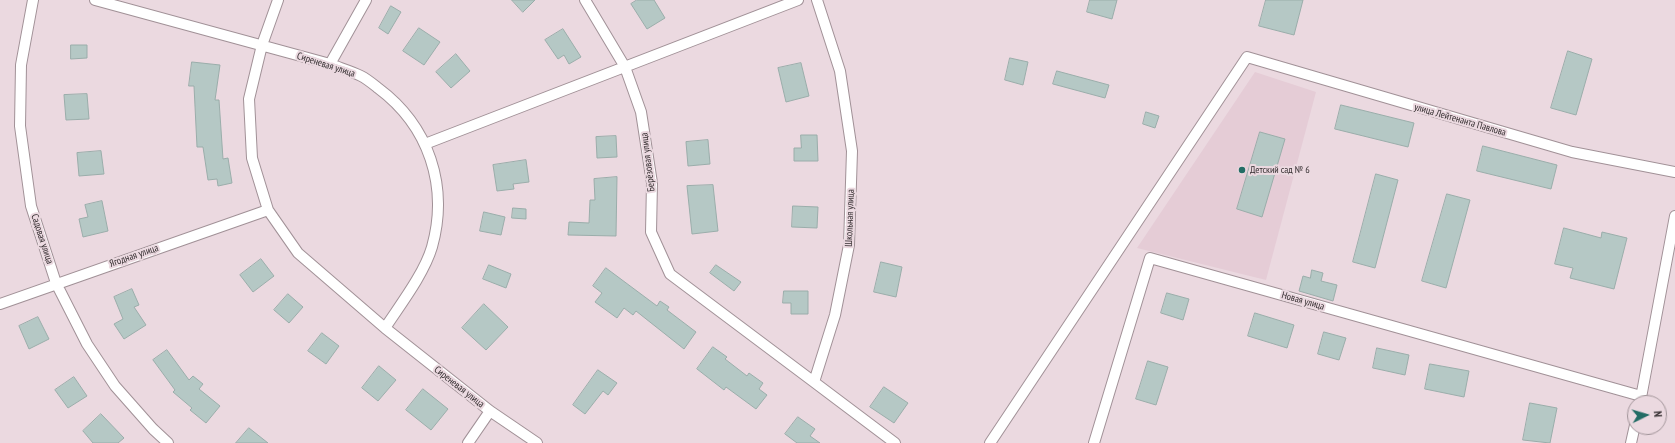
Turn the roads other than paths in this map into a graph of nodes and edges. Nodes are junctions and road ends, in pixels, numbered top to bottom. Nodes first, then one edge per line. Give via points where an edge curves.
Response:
1 (33, 0) edge
2 (95, 0) edge
3 (278, 0) edge
4 (366, 0) edge
5 (586, 0) edge
6 (798, 0) edge
7 (817, 0) edge
8 (262, 45) junction
9 (330, 64) junction
10 (625, 67) junction
11 (425, 144) junction
12 (1675, 172) edge
13 (268, 210) junction
14 (1675, 216) edge
15 (56, 283) junction
16 (0, 304) edge
17 (385, 328) junction
18 (814, 382) junction
19 (1641, 395) edge
20 (1627, 396) edge
21 (490, 411) junction
22 (168, 443) edge
23 (468, 443) edge
24 (536, 443) edge
25 (895, 443) edge
26 (990, 443) edge
27 (1094, 443) edge

1 - 15 street, Садовая улица via 21,65 20,126 31,206
2 - 8 street
3 - 8 street, Сиреневая улица
4 - 9 street
5 - 10 street, Берёзовая улица
6 - 10 street
7 - 18 street, Школьная улица via 840,71 852,151 850,245 835,315
8 - 9 street, Сиреневая улица
8 - 13 street, Сиреневая улица via 249,99 252,158
9 - 11 street, Сиреневая улица via 362,76 394,100 411,120
10 - 11 street
10 - 18 street, Берёзовая улица via 641,112 651,176 651,232 670,274
11 - 17 street, Сиреневая улица via 434,171 438,212 432,248 415,283
12 - 26 street, улица Лейтенанта Павлова via 1572,152 1247,57
13 - 15 street, Ягодная улица
13 - 17 street, Сиреневая улица via 298,254
14 - 19 street
15 - 16 street, Ягодная улица
15 - 22 street, Садовая улица via 87,344 115,386
17 - 21 street, Сиреневая улица
18 - 25 street
20 - 27 street, Новая улица via 1150,258
21 - 23 street
21 - 24 street, Сиреневая улица

